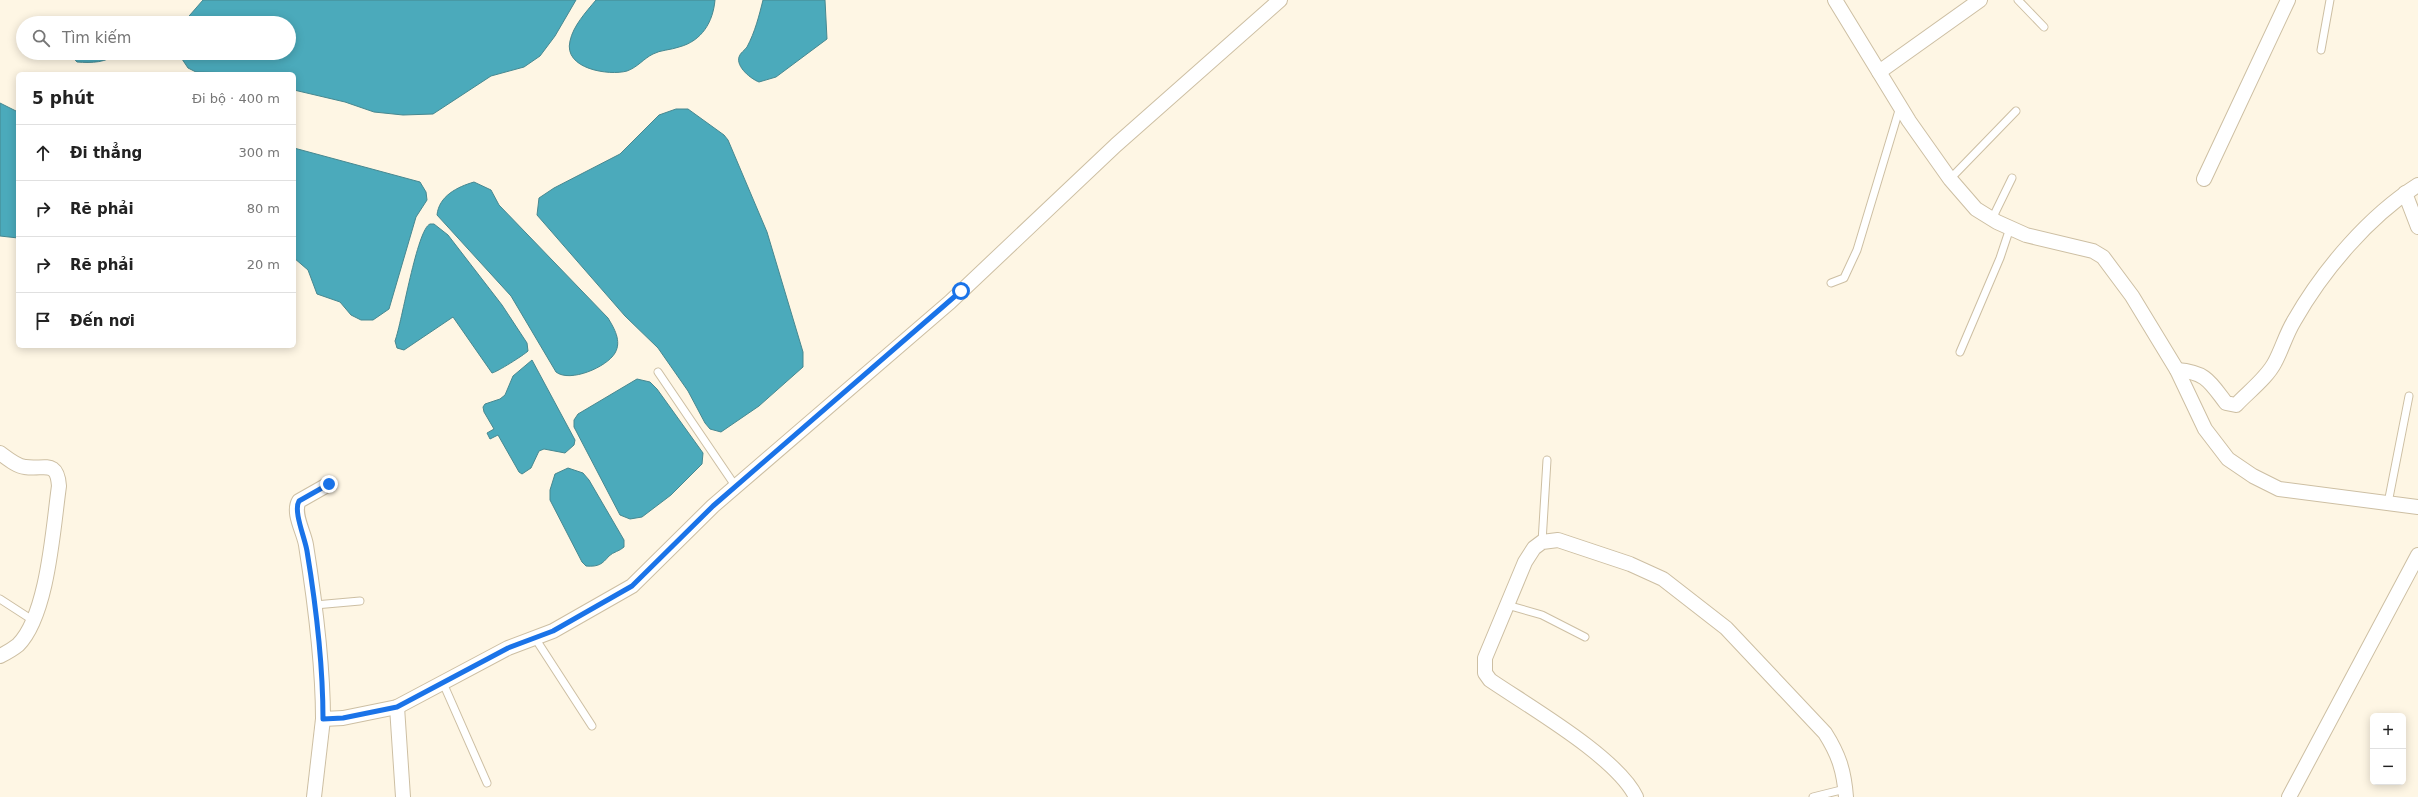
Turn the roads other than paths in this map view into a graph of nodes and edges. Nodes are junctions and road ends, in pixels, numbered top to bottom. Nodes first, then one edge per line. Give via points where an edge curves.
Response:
1 (1280, 0) edge
2 (1835, 0) edge
3 (1980, 0) edge
4 (2018, 0) edge
5 (2288, 0) edge
6 (2330, 0) edge
7 (2044, 27) dead end
8 (2321, 50) dead end
9 (1879, 72) junction
10 (1900, 107) junction
11 (2016, 111) dead end
12 (2012, 178) dead end
13 (1950, 179) junction
14 (2204, 179) dead end
15 (2418, 185) edge
16 (2405, 193) junction
17 (1992, 219) junction
18 (2418, 226) edge
19 (2010, 228) junction
20 (1831, 283) dead end
21 (1960, 352) dead end
22 (2177, 370) junction
23 (658, 372) dead end
24 (2409, 396) dead end
25 (0, 453) edge
26 (1547, 460) dead end
27 (329, 484) dead end
28 (736, 487) junction
29 (2388, 503) junction
30 (2418, 507) edge
31 (1542, 542) junction
32 (2418, 556) edge
33 (0, 599) edge
34 (360, 601) dead end
35 (315, 605) junction
36 (1508, 605) junction
37 (35, 621) junction
38 (1585, 637) dead end
39 (535, 638) junction
40 (0, 656) edge
41 (442, 683) junction
42 (397, 707) junction
43 (323, 719) junction
44 (592, 726) dead end
45 (487, 783) dead end
46 (1846, 793) edge
47 (314, 797) edge
48 (403, 797) edge
49 (1636, 797) edge
50 (1813, 797) edge
51 (2289, 797) edge

1 - 28 street via 1116,145 950,302
2 - 9 street
3 - 9 street
4 - 7 lane
5 - 14 street
6 - 8 lane
9 - 10 street
10 - 13 street
10 - 20 lane via 1857,250 1844,278
11 - 13 lane
12 - 17 lane
13 - 17 street via 1976,209
15 - 16 street
16 - 18 street
16 - 22 street via 2361,231 2324,277 2293,322 2275,364 2236,405 2226,404 2206,378 2198,373
17 - 19 street
19 - 21 lane
19 - 22 street via 2026,235 2093,251 2103,257 2132,296
22 - 29 street via 2205,429 2228,459 2253,476 2279,489
23 - 28 lane
24 - 29 lane
25 - 37 street via 24,467 47,467 58,475 54,524 41,602
26 - 31 lane
27 - 35 street via 299,501 296,506 304,533
28 - 39 street via 632,586 553,631
29 - 30 street
31 - 36 street via 1534,548 1525,562
31 - 46 street via 1558,540 1630,564 1663,579 1726,628 1825,733 1837,752
32 - 51 street
33 - 37 lane
34 - 35 lane
35 - 43 street
36 - 38 lane via 1542,614
36 - 49 street via 1485,658 1485,673 1490,680 1599,756 1626,781
37 - 40 street via 18,645
39 - 41 street via 508,648
39 - 44 lane
41 - 42 street
41 - 45 lane
42 - 43 street via 343,718
42 - 48 street
43 - 47 street
46 - 50 lane

